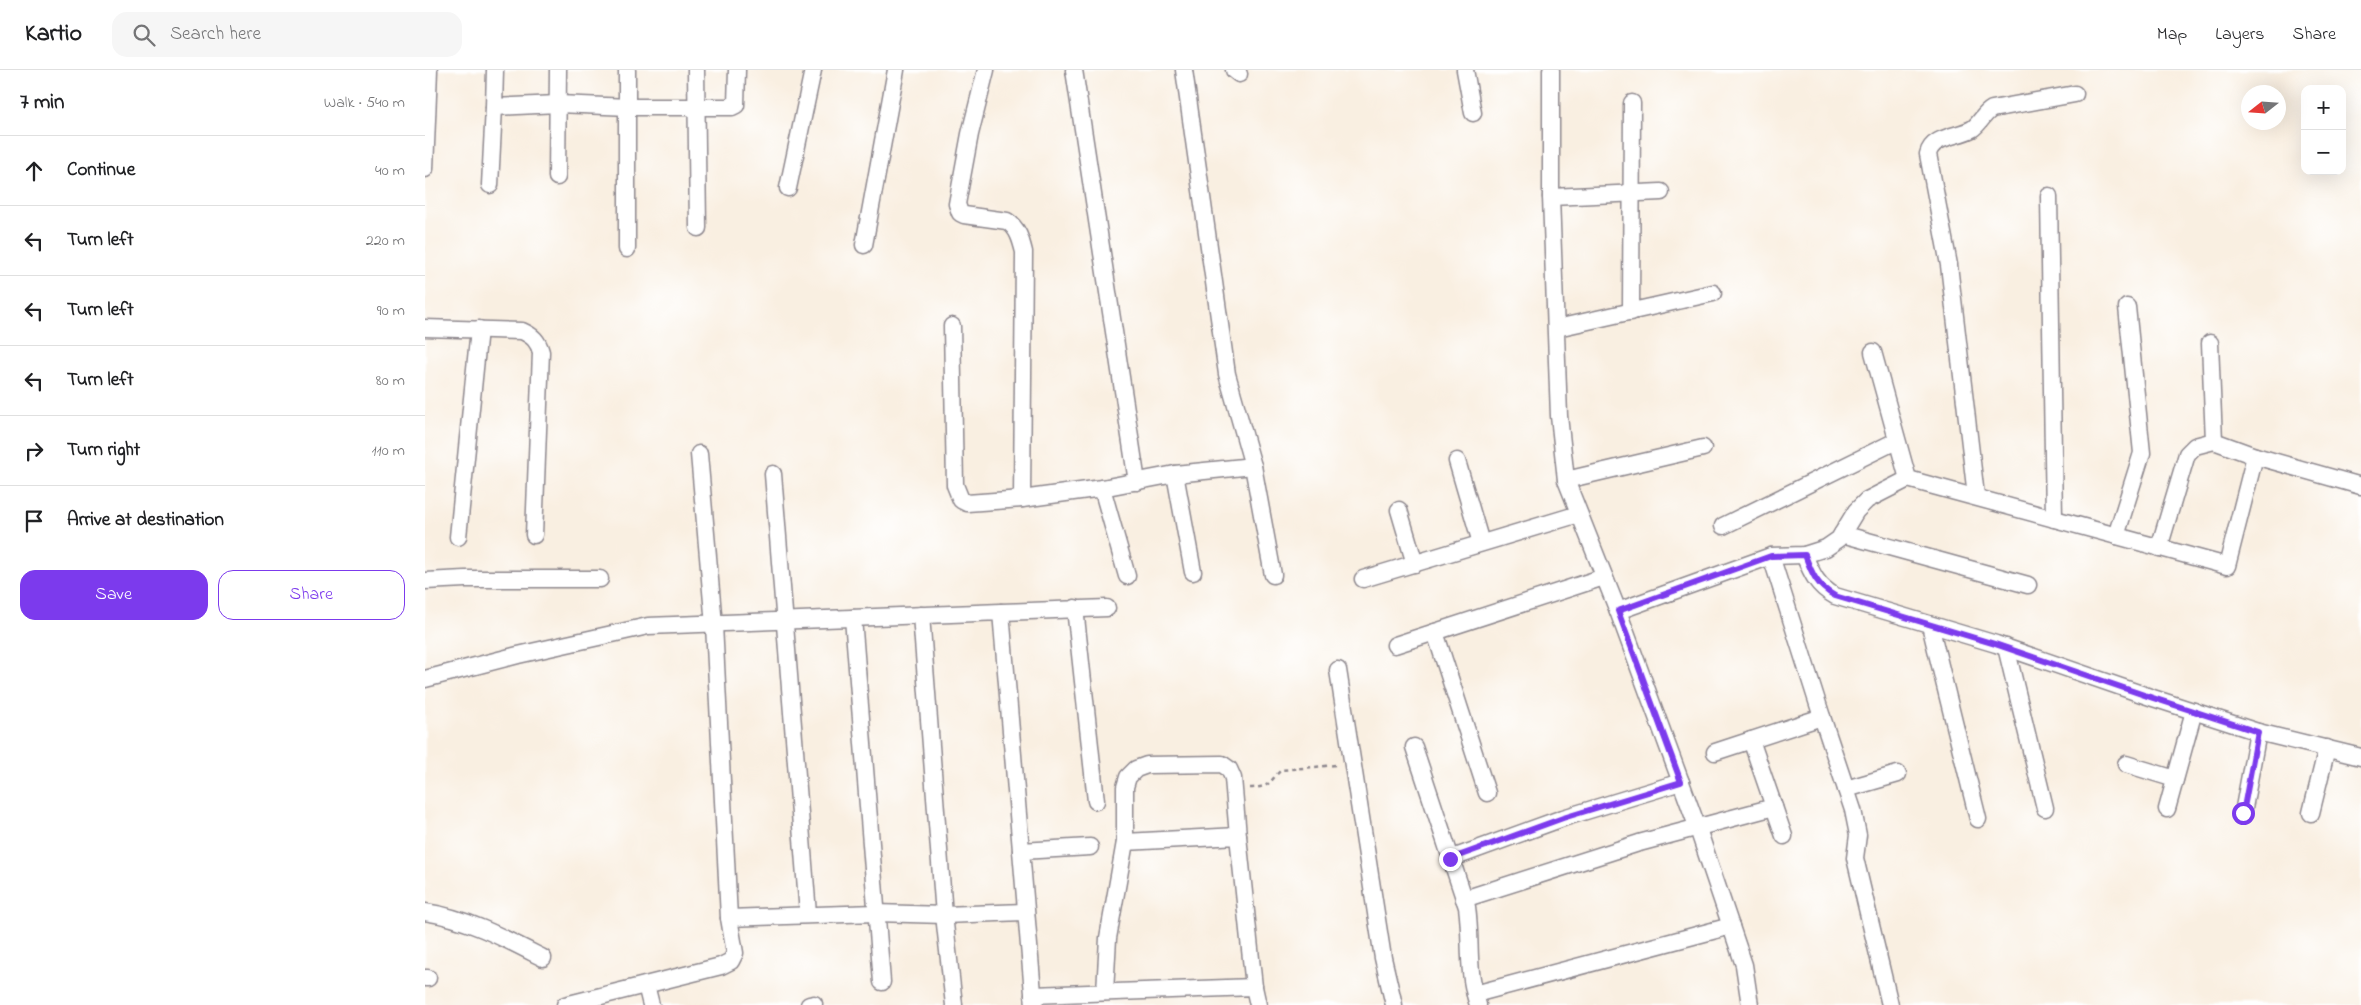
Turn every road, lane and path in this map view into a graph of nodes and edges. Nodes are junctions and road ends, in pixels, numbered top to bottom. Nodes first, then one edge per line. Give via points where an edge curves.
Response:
1 (429, 70) edge
2 (495, 70) edge
3 (558, 70) edge
4 (627, 70) edge
5 (696, 70) edge
6 (737, 70) edge
7 (813, 70) edge
8 (896, 70) edge
9 (986, 70) edge
10 (1074, 70) edge
11 (1184, 70) edge
12 (1465, 70) edge
13 (1551, 70) edge
14 (2075, 94) dead end
15 (1631, 103) dead end
16 (558, 104) junction
17 (494, 107) junction
18 (629, 107) junction
19 (695, 107) junction
20 (1473, 113) dead end
21 (425, 169) edge
22 (557, 177) dead end
23 (490, 185) dead end
24 (788, 188) dead end
25 (1631, 192) junction
26 (1661, 192) dead end
27 (2049, 196) dead end
28 (1551, 197) junction
29 (698, 228) dead end
30 (864, 245) dead end
31 (627, 249) dead end
32 (1713, 293) dead end
33 (2127, 307) dead end
34 (1631, 312) junction
35 (952, 326) dead end
36 (425, 328) edge
37 (1557, 328) junction
38 (479, 329) junction
39 (2210, 343) dead end
40 (1873, 352) dead end
41 (1896, 441) junction
42 (2214, 441) junction
43 (1703, 448) dead end
44 (699, 454) dead end
45 (2255, 456) junction
46 (1457, 461) dead end
47 (1253, 466) junction
48 (773, 474) dead end
49 (1175, 474) junction
50 (1908, 479) junction
51 (1566, 480) junction
52 (1137, 482) junction
53 (2361, 486) edge
54 (1102, 488) junction
55 (1975, 496) junction
56 (1022, 499) junction
57 (1399, 510) dead end
58 (1579, 514) junction
59 (2054, 519) junction
60 (1723, 526) dead end
61 (1842, 534) junction
62 (534, 535) dead end
63 (2116, 536) junction
64 (458, 537) dead end
65 (1481, 544) junction
66 (2159, 548) junction
67 (1805, 555) junction
68 (1771, 556) junction
69 (1415, 564) junction
70 (1193, 572) dead end
71 (1273, 575) dead end
72 (1127, 576) dead end
73 (1604, 577) junction
74 (600, 579) dead end
75 (1363, 579) dead end
76 (425, 581) edge
77 (2028, 585) dead end
78 (1075, 608) junction
79 (1107, 608) dead end
80 (1618, 611) junction
81 (1001, 612) junction
82 (921, 615) junction
83 (853, 618) junction
84 (786, 621) junction
85 (714, 625) junction
86 (1930, 625) junction
87 (1435, 632) junction
88 (1395, 645) dead end
89 (2006, 647) junction
90 (1339, 670) dead end
91 (425, 679) edge
92 (2194, 711) junction
93 (1822, 717) junction
94 (2258, 732) junction
95 (1751, 740) junction
96 (1414, 747) dead end
97 (2327, 748) junction
98 (1715, 752) dead end
99 (2361, 757) edge
100 (1353, 763) junction
101 (2126, 764) dead end
102 (1897, 774) dead end
103 (2175, 778) junction
104 (1681, 782) junction
105 (1234, 789) junction
106 (1846, 789) junction
107 (1487, 793) dead end
108 (1096, 800) dead end
109 (1774, 807) junction
110 (2045, 808) dead end
111 (2167, 809) dead end
112 (2311, 812) dead end
113 (2243, 813) dead end
114 (1977, 819) dead end
115 (1697, 826) junction
116 (1238, 836) junction
117 (1784, 836) dead end
118 (1125, 842) junction
119 (1090, 848) dead end
120 (1021, 851) junction
121 (1450, 859) junction
122 (1464, 899) junction
123 (425, 912) edge
124 (1025, 912) junction
125 (876, 913) junction
126 (808, 914) junction
127 (944, 915) junction
128 (729, 918) junction
129 (1731, 926) junction
130 (543, 958) dead end
131 (882, 982) dead end
132 (646, 985) junction
133 (1254, 986) junction
134 (1105, 992) junction
135 (1477, 999) edge
136 (1034, 1000) edge
137 (1390, 1004) edge
138 (565, 1005) edge
139 (651, 1005) edge
140 (954, 1005) edge
141 (1258, 1005) edge
142 (1750, 1005) edge
143 (1890, 1005) edge

1 - 21 street
2 - 17 street
3 - 16 street
4 - 18 street
5 - 19 street
6 - 19 street via 734,107
7 - 24 street
8 - 30 street
9 - 56 street via 957,204 964,215 1007,221 1022,242
10 - 52 street
11 - 47 street via 1227,374
12 - 20 street
13 - 28 street
14 - 55 street via 1992,110 1984,114 1973,128 1935,142 1928,154 1949,265
15 - 25 street
16 - 17 street
16 - 18 street
16 - 22 street
17 - 23 street
18 - 19 street
18 - 31 street
19 - 29 street
25 - 26 street
25 - 28 street
25 - 34 street
27 - 59 street
28 - 37 street
32 - 34 street
33 - 63 street via 2142,453
34 - 37 street
35 - 56 street via 957,493 967,503
36 - 38 street
37 - 51 street via 1559,416
38 - 62 street via 522,331 532,335 541,352
38 - 64 street
39 - 42 street
40 - 41 street
41 - 50 street
41 - 60 street
42 - 45 street
42 - 66 street via 2195,446 2187,454
43 - 51 street
44 - 85 street
45 - 53 street
45 - 66 street via 2227,566
46 - 65 street
47 - 49 street
47 - 71 street
48 - 84 street
49 - 52 street
49 - 70 street
50 - 55 street
50 - 61 street via 1867,500
51 - 58 street
52 - 54 street
54 - 56 street
54 - 72 street
55 - 59 street
57 - 69 street
58 - 65 street
58 - 73 street
59 - 63 street
61 - 67 street via 1826,548
61 - 77 street
63 - 66 street
65 - 69 street
67 - 68 street
67 - 86 street via 1822,589 1835,596
68 - 80 street
68 - 93 street
69 - 75 street
73 - 80 street
73 - 87 street
74 - 76 street
78 - 79 street
78 - 81 street
78 - 108 street
80 - 104 street
81 - 82 street
81 - 120 street
82 - 83 street
82 - 127 street
83 - 84 street
83 - 125 street
84 - 85 street
84 - 126 street
85 - 91 street via 648,626
85 - 128 street
86 - 89 street
86 - 114 street
87 - 88 street
87 - 107 street
89 - 92 street
89 - 110 street
90 - 100 street
92 - 94 street
92 - 103 street
93 - 95 street
93 - 106 street
94 - 97 street
94 - 113 street
95 - 98 street
95 - 109 street
96 - 121 street
97 - 99 street
97 - 112 street
100 - 105 path via 1281,770 1265,788
100 - 137 street
101 - 103 street
102 - 106 street
103 - 111 street
104 - 115 street
104 - 121 street via 1563,818
105 - 116 street
105 - 118 street via 1229,769 1222,764 1136,768 1125,787
106 - 143 street via 1858,835 1855,858
109 - 115 street
109 - 117 street
115 - 122 street
115 - 129 street
116 - 118 street
116 - 133 street
118 - 134 street via 1108,938
119 - 120 street
120 - 124 street
121 - 122 street
122 - 135 street via 1469,922 1468,957
123 - 130 street via 500,936
124 - 127 street
124 - 136 street
125 - 126 street
125 - 127 street
125 - 131 street
126 - 128 street
127 - 140 street
128 - 132 street via 735,953 731,961
129 - 135 street
129 - 142 street via 1744,964
132 - 138 street
132 - 139 street
133 - 134 street
133 - 141 street
134 - 136 street

